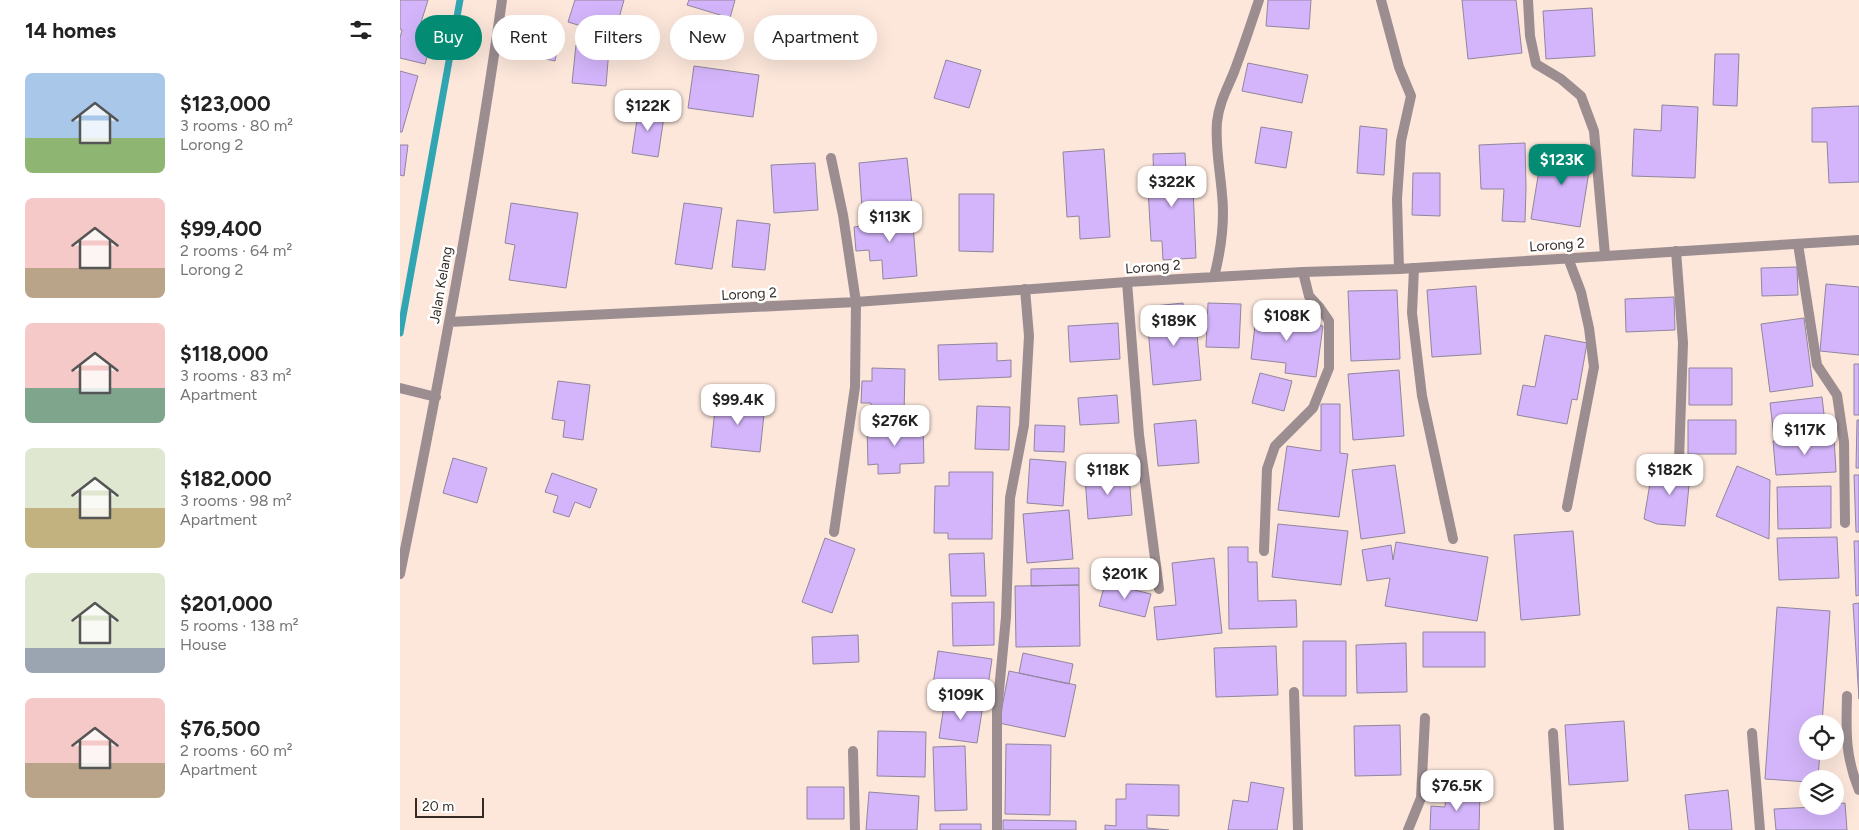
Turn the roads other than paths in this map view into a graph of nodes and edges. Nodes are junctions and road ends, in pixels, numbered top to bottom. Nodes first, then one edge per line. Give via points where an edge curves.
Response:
1 (502, 0) edge
2 (1259, 0) edge
3 (1381, 0) edge
4 (1528, 0) edge
5 (831, 158) dead end
6 (1859, 240) edge
7 (1798, 244) junction
8 (1676, 251) junction
9 (1605, 255) junction
10 (1568, 258) junction
11 (1414, 268) junction
12 (1399, 269) junction
13 (1303, 272) junction
14 (1214, 277) junction
15 (1127, 282) junction
16 (1025, 289) junction
17 (856, 302) junction
18 (449, 322) junction
19 (400, 388) edge
20 (436, 396) junction
21 (1679, 460) dead end
22 (1567, 507) dead end
23 (1845, 523) dead end
24 (834, 532) dead end
25 (1454, 539) dead end
26 (1264, 551) dead end
27 (400, 574) edge
28 (1160, 590) dead end
29 (1294, 692) dead end
30 (1848, 696) dead end
31 (1425, 718) dead end
32 (1553, 733) dead end
33 (1752, 733) dead end
34 (853, 751) dead end
35 (1859, 790) edge
36 (855, 830) edge
37 (997, 830) edge
38 (1298, 830) edge
39 (1408, 830) edge
40 (1558, 830) edge
41 (1760, 830) edge

1 - 18 street, Jalan Kelang via 485,121
2 - 14 street via 1218,110 1217,145 1223,221
3 - 12 street via 1399,67 1411,96 1401,141 1398,180
4 - 9 street via 1536,64 1581,96 1594,131
5 - 17 street
6 - 7 street, Lorong 2
7 - 8 street, Lorong 2
7 - 23 street via 1817,365 1837,395 1844,442
8 - 9 street, Lorong 2
8 - 21 street via 1683,343
9 - 10 street, Lorong 2
10 - 11 street, Lorong 2
10 - 22 street via 1581,292 1594,368
11 - 12 street, Lorong 2
11 - 25 street via 1412,313 1422,396
12 - 13 street, Lorong 2
13 - 14 street, Lorong 2
13 - 26 street via 1309,296 1329,321 1329,368 1313,408 1275,446 1267,469
14 - 15 street, Lorong 2
15 - 16 street, Lorong 2
15 - 28 street via 1139,435
16 - 17 street, Lorong 2
16 - 37 street via 1029,336 1024,425 1010,498 1006,617 997,712
17 - 18 street, Lorong 2
17 - 24 street via 856,387
18 - 20 street, Jalan Kelang
19 - 20 street
20 - 27 street, Jalan Kelang
29 - 38 street
30 - 35 street via 1846,738
31 - 39 street via 1421,798
32 - 40 street
33 - 41 street
34 - 36 street

